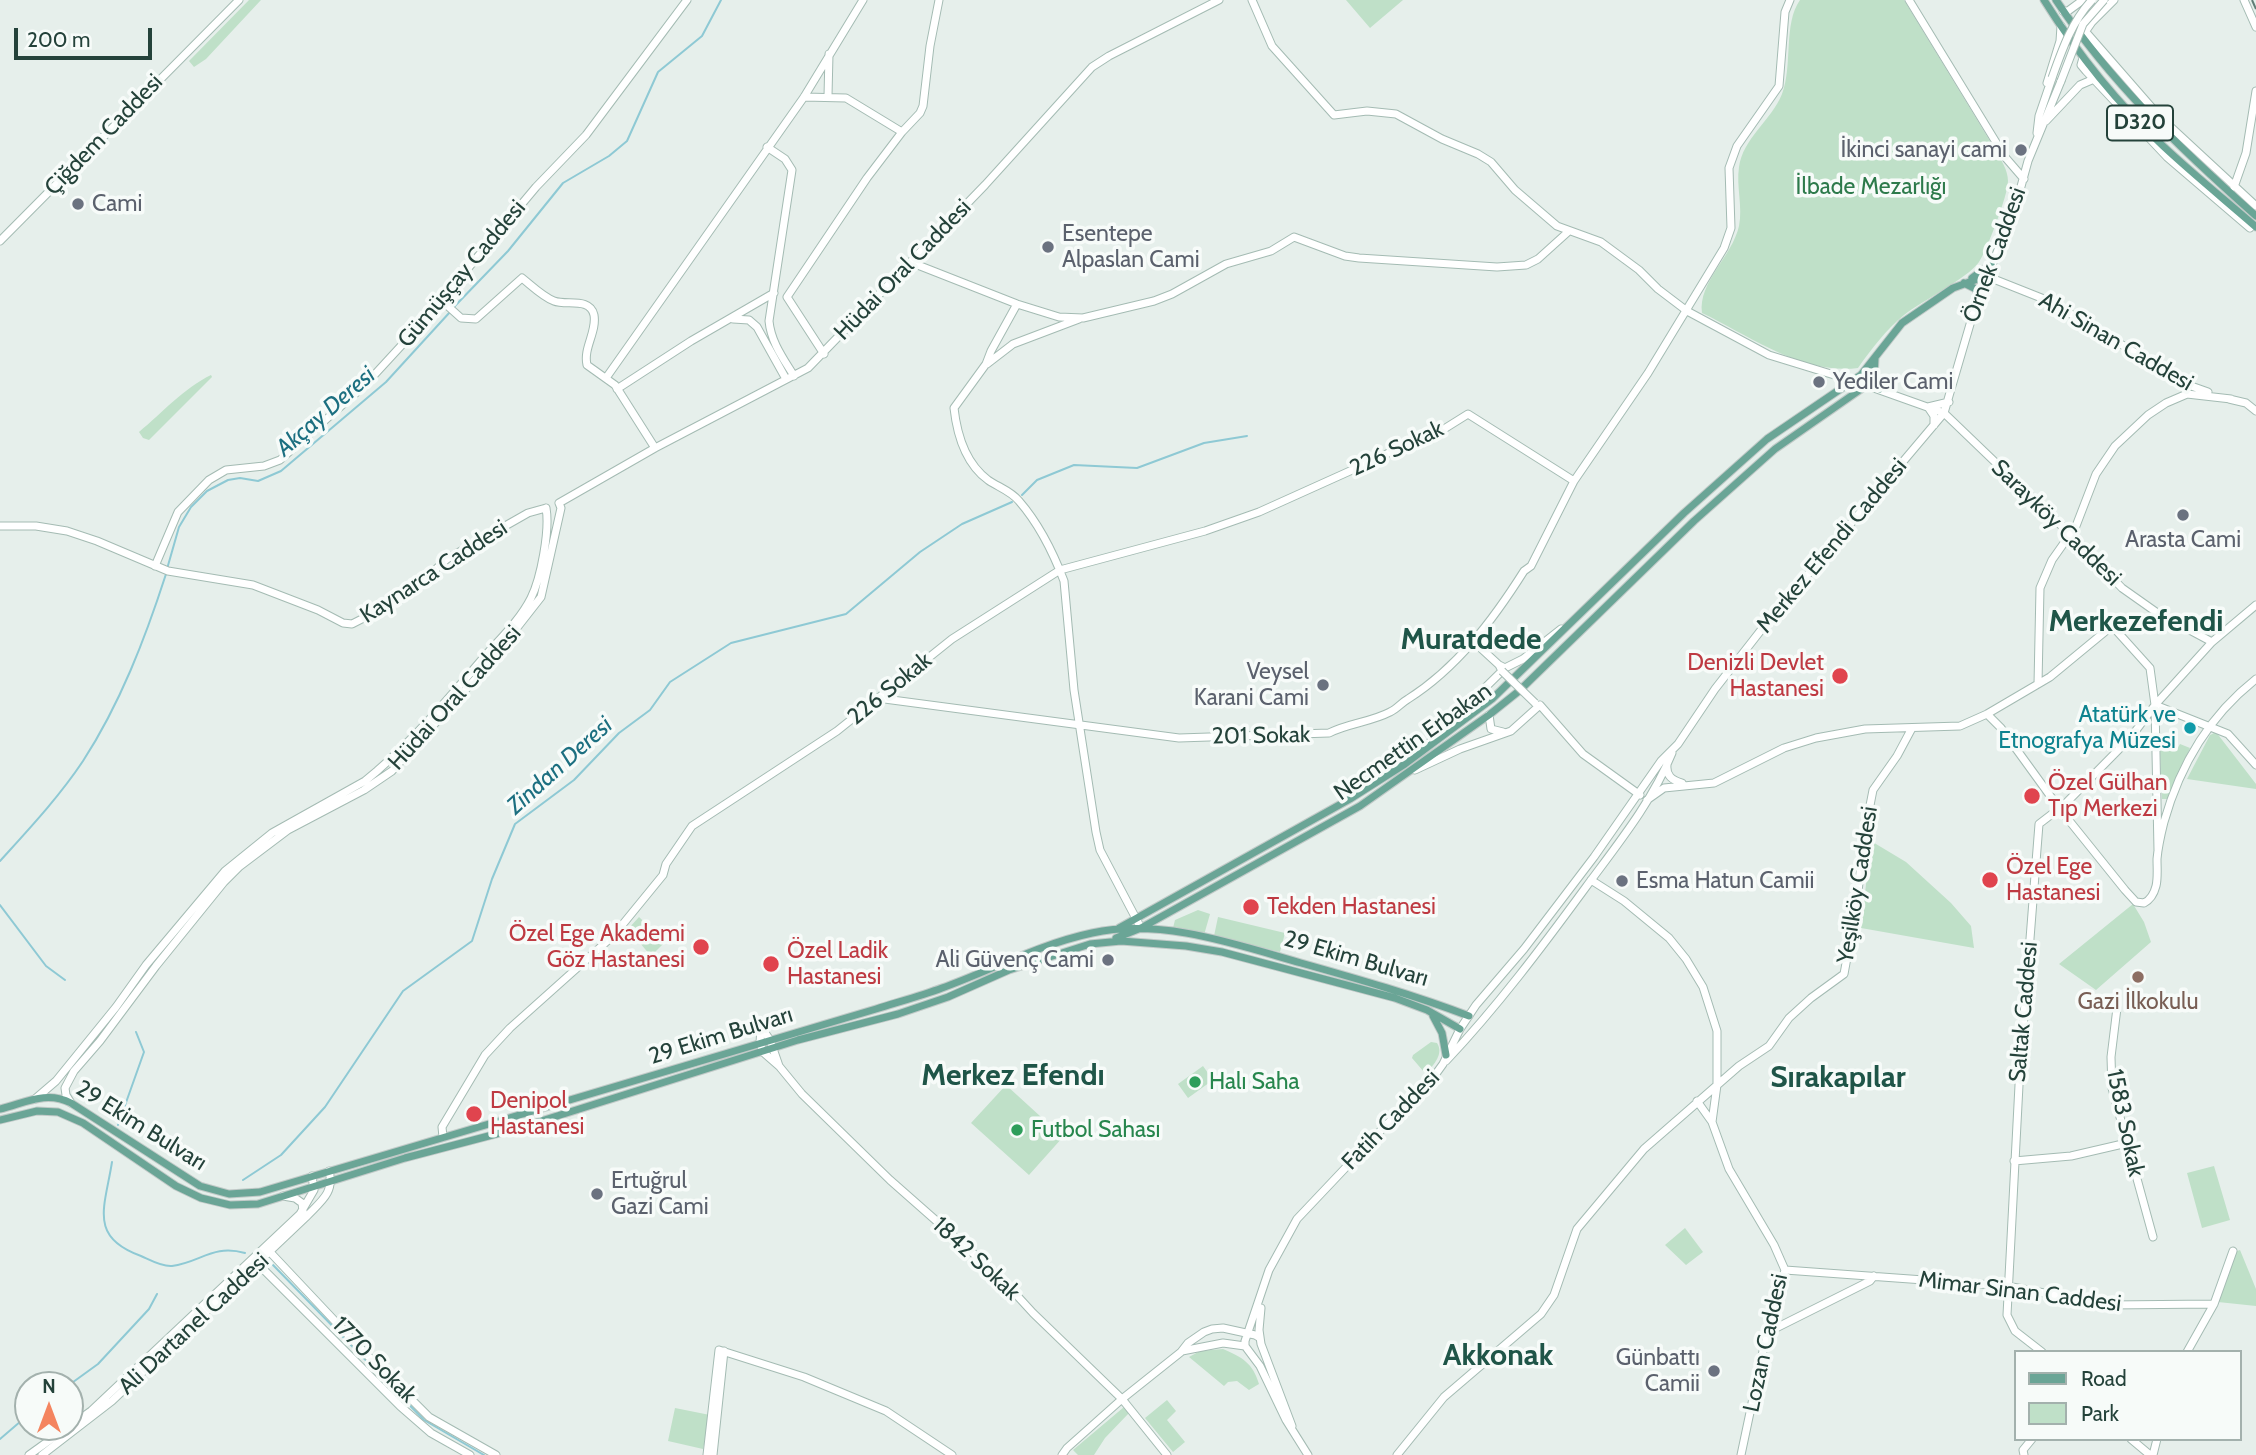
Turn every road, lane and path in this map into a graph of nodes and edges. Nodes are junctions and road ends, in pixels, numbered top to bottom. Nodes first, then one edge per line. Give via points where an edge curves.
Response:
1 (239, 0) edge
2 (687, 0) edge
3 (863, 0) edge
4 (939, 0) edge
5 (1219, 0) edge
6 (1252, 0) edge
7 (1790, 0) edge
8 (1909, 0) edge
9 (2044, 0) edge
10 (2056, 0) edge
11 (2083, 0) edge
12 (2092, 0) edge
13 (2104, 0) edge
14 (2114, 0) edge
15 (2244, 0) edge
16 (2063, 11) junction
17 (2061, 26) junction
18 (2256, 27) edge
19 (2084, 35) junction
20 (829, 53) junction
21 (2096, 78) junction
22 (2048, 91) junction
23 (2256, 91) edge
24 (828, 96) junction
25 (804, 97) junction
26 (2043, 124) junction
27 (902, 132) junction
28 (2035, 144) junction
29 (767, 147) junction
30 (2024, 179) junction
31 (2220, 184) junction
32 (2233, 187) junction
33 (2256, 206) edge
34 (2256, 216) edge
35 (2254, 230) edge
36 (1569, 231) junction
37 (0, 241) edge
38 (910, 262) junction
39 (1991, 264) junction
40 (1986, 276) junction
41 (1964, 283) junction
42 (774, 293) junction
43 (787, 297) junction
44 (441, 300) junction
45 (1978, 300) junction
46 (756, 304) junction
47 (1017, 304) junction
48 (744, 311) junction
49 (1687, 311) junction
50 (769, 314) junction
51 (1083, 318) junction
52 (729, 319) junction
53 (751, 323) junction
54 (824, 354) junction
55 (1876, 357) junction
56 (986, 364) junction
57 (1822, 371) junction
58 (1861, 374) junction
59 (1837, 376) junction
60 (790, 377) junction
61 (606, 378) junction
62 (1854, 380) junction
63 (1870, 386) junction
64 (617, 388) junction
65 (1838, 390) junction
66 (1880, 390) junction
67 (2231, 400) junction
68 (1949, 402) junction
69 (1928, 407) junction
70 (2256, 411) edge
71 (1944, 414) junction
72 (1934, 426) junction
73 (655, 447) junction
74 (1574, 481) junction
75 (559, 503) junction
76 (547, 510) junction
77 (558, 513) junction
78 (0, 526) edge
79 (2071, 535) junction
80 (155, 566) junction
81 (1060, 570) junction
82 (2256, 605) edge
83 (1581, 614) junction
84 (1474, 641) junction
85 (2212, 642) junction
86 (1502, 668) junction
87 (2256, 679) edge
88 (2038, 684) junction
89 (877, 698) junction
90 (1538, 703) junction
91 (2155, 705) junction
92 (1997, 707) junction
93 (1987, 713) junction
94 (1489, 715) junction
95 (1080, 724) junction
96 (2210, 726) junction
97 (2001, 727) junction
98 (1912, 728) junction
99 (1511, 731) junction
100 (1419, 754) junction
101 (1664, 763) junction
102 (2256, 765) edge
103 (1411, 772) junction
104 (1682, 783) junction
105 (1660, 785) junction
106 (1703, 785) junction
107 (1640, 794) junction
108 (2059, 808) junction
109 (2158, 850) junction
110 (1592, 861) junction
111 (1599, 869) junction
112 (1591, 880) junction
113 (1602, 887) junction
114 (1570, 888) junction
115 (1585, 888) junction
116 (1168, 913) junction
117 (1137, 918) junction
118 (1141, 928) junction
119 (1112, 930) junction
120 (1170, 932) junction
121 (1098, 943) junction
122 (1175, 944) junction
123 (2117, 1008) dead end
124 (1430, 1012) junction
125 (1469, 1016) junction
126 (1479, 1022) junction
127 (1460, 1029) junction
128 (1469, 1034) junction
129 (760, 1043) junction
130 (772, 1044) junction
131 (763, 1052) junction
132 (1446, 1055) junction
133 (1717, 1062) junction
134 (1443, 1064) junction
135 (779, 1066) junction
136 (1736, 1069) junction
137 (56, 1082) junction
138 (1717, 1085) junction
139 (66, 1086) junction
140 (52, 1096) junction
141 (36, 1099) junction
142 (61, 1099) junction
143 (1697, 1101) junction
144 (71, 1103) junction
145 (0, 1109) edge
146 (49, 1111) junction
147 (58, 1112) junction
148 (0, 1119) edge
149 (1712, 1122) junction
150 (443, 1137) junction
151 (2127, 1143) junction
152 (2014, 1161) junction
153 (328, 1171) junction
154 (312, 1176) junction
155 (345, 1177) junction
156 (331, 1181) junction
157 (315, 1186) junction
158 (328, 1192) junction
159 (282, 1196) junction
160 (303, 1211) junction
161 (2153, 1237) dead end
162 (268, 1250) junction
163 (2233, 1251) dead end
164 (256, 1261) junction
165 (1269, 1269) junction
166 (1785, 1270) junction
167 (1874, 1276) junction
168 (2007, 1286) junction
169 (2214, 1304) junction
170 (1252, 1323) junction
171 (1237, 1330) junction
172 (1768, 1332) junction
173 (1254, 1337) junction
174 (1247, 1348) junction
175 (2039, 1350) edge
176 (2188, 1350) edge
177 (722, 1351) junction
178 (1181, 1352) junction
179 (1122, 1399) junction
180 (84, 1416) edge
181 (1293, 1430) junction
182 (48, 1441) edge
183 (2134, 1441) edge
184 (2149, 1453) edge
185 (29, 1455) edge
186 (42, 1455) edge
187 (470, 1455) edge
188 (496, 1455) edge
189 (707, 1455) edge
190 (713, 1455) edge
191 (952, 1455) edge
192 (1062, 1455) edge
193 (1167, 1455) edge
194 (1308, 1455) edge
195 (1397, 1455) edge
196 (1741, 1455) edge

1 - 37 street, Çiğdem Caddesi
2 - 44 street, Gümüşçay Caddesi via 586,135
3 - 20 street
4 - 27 street via 923,106
5 - 38 street, Hüdai Oral Caddesi via 1092,67
6 - 36 street via 1272,46 1334,115 1396,114 1478,154 1557,226
7 - 49 street, 201 Sokak via 1779,86 1737,145 1729,168 1731,228
8 - 30 street, Örnek Caddesi via 2005,157
9 - 17 main road, D320
10 - 16 main road, D320
11 - 16 street
12 - 22 street, bridge via 2078,18
13 - 26 street, bridge via 2083,24
14 - 19 street
15 - 18 street
16 - 19 main road, D320
17 - 21 main road, D320
17 - 22 street
19 - 31 main road, D320 via 2122,88
19 - 32 street
20 - 24 street
20 - 25 street
21 - 26 street via 2080,85
21 - 35 main road, D320
21 - 35 street via 2166,157
22 - 28 street
23 - 32 street via 2246,153
24 - 25 street
24 - 27 street via 846,98
25 - 29 street
26 - 28 street
27 - 43 street
28 - 30 street
29 - 42 street via 793,170
29 - 61 street
30 - 39 street, Örnek Caddesi
31 - 32 street
31 - 34 main road, D320
32 - 33 street
36 - 49 street via 1601,242
36 - 51 street via 1538,259 1513,266 1359,258 1294,237 1271,251 1226,264 1154,301
38 - 47 street
38 - 54 street, Hüdai Oral Caddesi
39 - 40 street, Örnek Caddesi
39 - 41 main road
40 - 41 main road
40 - 45 street, Örnek Caddesi
40 - 67 street, Ahi Sinan Caddesi via 2049,301 2177,381
41 - 45 main road via 1976,289
41 - 55 main road, Necmettin Erbakan via 1902,323
42 - 43 street
42 - 46 street
42 - 50 street
43 - 50 street
43 - 54 street
44 - 61 street via 461,318 478,319 522,278 553,301 581,303 591,309 594,324 586,361
44 - 80 street, Gümüşçay Caddesi via 365,384 280,460 226,470 209,480 172,521
45 - 68 street, Örnek Caddesi
46 - 48 street
46 - 50 street
47 - 51 street via 1059,317
47 - 56 street
48 - 52 street
48 - 53 street
49 - 57 street via 1769,355
49 - 74 street, 201 Sokak
50 - 53 street via 764,323
50 - 60 street via 770,332
51 - 56 street via 1013,344
52 - 53 street
52 - 64 street
53 - 60 street
54 - 60 street, Hüdai Oral Caddesi
55 - 58 main road, Necmettin Erbakan
55 - 66 main road via 1874,378
56 - 81 street via 954,408 956,426 971,463 1017,498 1043,534
57 - 58 street
57 - 59 street, Sarayköy Caddesi
58 - 62 main road, Necmettin Erbakan
59 - 62 street, Sarayköy Caddesi
59 - 65 street
60 - 73 street, Hüdai Oral Caddesi
61 - 64 street
62 - 63 street, Sarayköy Caddesi
62 - 65 main road, Necmettin Erbakan
63 - 66 street, Sarayköy Caddesi
63 - 94 main road, Necmettin Erbakan via 1774,449
64 - 73 street
65 - 83 main road, Necmettin Erbakan via 1767,439
66 - 69 street, Sarayköy Caddesi
67 - 70 street, Ahi Sinan Caddesi
67 - 79 street via 2181,395 2148,415 2115,446 2095,474
68 - 69 street
68 - 71 street, Örnek Caddesi
69 - 71 street, Sarayköy Caddesi
69 - 72 street
71 - 72 street, Merkez Efendi Caddesi
71 - 79 street, Sarayköy Caddesi
72 - 101 street, Merkez Efendi Caddesi via 1765,625
73 - 75 street, Hüdai Oral Caddesi
74 - 81 street, 226 Sokak via 1468,414 1259,512
74 - 84 street, 201 Sokak via 1531,566
75 - 76 street via 550,502
75 - 77 street
76 - 77 street
76 - 80 street, Kaynarca Caddesi via 528,513 444,560 405,597 352,624 253,585
76 - 137 street, Hüdai Oral Caddesi via 531,599 447,700 365,781 272,833 225,871
77 - 139 street, Hüdai Oral Caddesi via 541,597 487,666 392,771 288,830 239,867 156,966
78 - 80 street, Kaynarca Caddesi via 67,531
79 - 85 street, Sarayköy Caddesi via 2122,588
79 - 88 street via 2052,560 2040,588
81 - 89 street, 226 Sokak via 952,639
81 - 95 street
82 - 85 street, Saltak Caddesi
83 - 86 street via 1523,659
83 - 100 main road, Necmettin Erbakan via 1502,691
84 - 86 street
84 - 95 street, 201 Sokak via 1439,676 1393,711 1329,733 1179,738
85 - 91 street, Saltak Caddesi
86 - 90 street, bridge
86 - 100 street
87 - 96 street via 2233,697
88 - 91 street via 2111,628 2150,668
88 - 92 street
89 - 95 street, 201 Sokak
89 - 150 street, 226 Sokak via 837,731 692,826 663,875 614,935 485,1055 442,1127
90 - 99 street
90 - 107 street via 1583,754
91 - 96 street
91 - 108 street, Saltak Caddesi via 2131,737
91 - 109 street
92 - 93 street
92 - 97 street
93 - 97 street
93 - 98 street via 1960,726
94 - 99 street via 1493,731
94 - 103 main road, Necmettin Erbakan
95 - 117 street via 1100,850
96 - 102 street via 2228,734
96 - 109 street via 2172,798
97 - 108 street
98 - 106 street via 1816,738
98 - 136 street, Yeşilköy Caddesi via 1873,790 1844,974 1789,1018 1769,1046
99 - 103 street
100 - 117 main road, Necmettin Erbakan via 1350,799
101 - 104 street via 1672,779
101 - 105 street
101 - 107 street, Merkez Efendi Caddesi
103 - 116 main road, Necmettin Erbakan via 1360,806
104 - 105 street
104 - 106 street
105 - 106 street
105 - 107 street
105 - 111 street
107 - 110 street, Fatih Caddesi
108 - 109 street via 2139,903 2147,902 2156,887
108 - 152 street, Saltak Caddesi via 2039,824
110 - 112 street
110 - 114 street, Fatih Caddesi
111 - 112 street
111 - 113 street
112 - 113 street, Lozan Caddesi
112 - 114 street
112 - 115 street
113 - 115 street
113 - 133 street, Lozan Caddesi via 1670,938 1686,959 1703,987 1717,1031
114 - 125 street, Fatih Caddesi
115 - 126 street via 1519,978
116 - 118 main road, Necmettin Erbakan
116 - 120 main road via 1165,922
117 - 118 street
117 - 119 main road, Necmettin Erbakan
118 - 119 main road, 29 Ekim Bulvarı
118 - 120 main road, 29 Ekim Bulvarı
118 - 121 main road, Necmettin Erbakan
118 - 122 main road via 1154,938
119 - 130 main road, 29 Ekim Bulvarı via 1055,943 942,988
120 - 125 main road, 29 Ekim Bulvarı via 1282,957
121 - 122 main road, 29 Ekim Bulvarı
121 - 130 main road, 29 Ekim Bulvarı via 1009,970 898,1014
122 - 124 main road, 29 Ekim Bulvarı via 1332,981
123 - 151 street, 1583 Sokak via 2110,1057 2112,1087
124 - 127 main road, 29 Ekim Bulvarı
124 - 132 main road via 1442,1032
125 - 126 street
125 - 127 street, Fatih Caddesi
126 - 128 street
127 - 128 street
127 - 132 street, Fatih Caddesi
128 - 134 street
129 - 130 main road, 29 Ekim Bulvarı
129 - 130 street via 761,1027
129 - 131 street
129 - 150 main road, 29 Ekim Bulvarı
130 - 131 main road, 29 Ekim Bulvarı
130 - 135 street
131 - 135 street
131 - 155 main road, 29 Ekim Bulvarı
132 - 134 street, Fatih Caddesi
133 - 136 street via 1721,1068
133 - 138 street, Lozan Caddesi
134 - 165 street, Fatih Caddesi via 1428,1085 1311,1202
135 - 179 street, 1842 Sokak via 861,1153 1000,1277
136 - 138 street, Yeşilköy Caddesi
137 - 140 street
137 - 141 street
138 - 143 street, Yeşilköy Caddesi
138 - 149 street, Lozan Caddesi
139 - 142 street, Hüdai Oral Caddesi
139 - 144 street
140 - 141 main road, 29 Ekim Bulvarı
140 - 142 main road, 29 Ekim Bulvarı
140 - 146 street
141 - 145 main road, 29 Ekim Bulvarı
142 - 144 main road, 29 Ekim Bulvarı
142 - 147 street, Hüdai Oral Caddesi
143 - 149 street
143 - 195 street, Yeşilköy Caddesi via 1644,1149 1577,1229 1554,1295 1541,1314 1444,1397
144 - 154 main road, 29 Ekim Bulvarı via 180,1175 217,1192 260,1192
146 - 147 main road, 29 Ekim Bulvarı
146 - 148 main road, 29 Ekim Bulvarı
147 - 159 main road, 29 Ekim Bulvarı via 201,1198 243,1206
149 - 166 street, Lozan Caddesi via 1729,1170
150 - 153 main road, 29 Ekim Bulvarı
151 - 152 street via 2071,1156
151 - 161 street, 1583 Sokak
152 - 168 street, Saltak Caddesi
153 - 154 main road, 29 Ekim Bulvarı
153 - 156 street
154 - 157 street
155 - 156 main road, 29 Ekim Bulvarı
155 - 158 street
156 - 157 main road, 29 Ekim Bulvarı
156 - 158 street, Ali Dartanel Caddesi
157 - 159 main road, 29 Ekim Bulvarı
157 - 160 street, Ali Dartanel Caddesi
158 - 162 street, Ali Dartanel Caddesi
159 - 160 street via 299,1200
160 - 162 street, Ali Dartanel Caddesi
162 - 164 street, Ali Dartanel Caddesi
162 - 188 street, 1770 Sokak via 429,1416
163 - 169 street
164 - 180 street, Ali Dartanel Caddesi
164 - 186 street, Ali Dartanel Caddesi via 112,1401
164 - 187 street, 1770 Sokak via 400,1406 431,1433
165 - 170 street, Fatih Caddesi
165 - 173 street
166 - 167 street, Mimar Sinan Caddesi
166 - 172 street, Lozan Caddesi
167 - 168 street, Mimar Sinan Caddesi
167 - 172 street
168 - 169 street, Mimar Sinan Caddesi via 2108,1306
168 - 175 street, Saltak Caddesi via 2009,1323
169 - 176 street
170 - 171 street
170 - 173 street, Fatih Caddesi
171 - 173 street
171 - 178 street via 1212,1328
172 - 196 street, Lozan Caddesi
173 - 174 street
173 - 174 street via 1256,1350
173 - 181 street
174 - 178 street via 1223,1343
174 - 181 street
177 - 189 street
177 - 190 street
177 - 191 street via 804,1377 886,1412
178 - 179 street
179 - 192 street
179 - 193 street, 1842 Sokak
181 - 194 street
182 - 185 street, Ali Dartanel Caddesi
183 - 184 street

